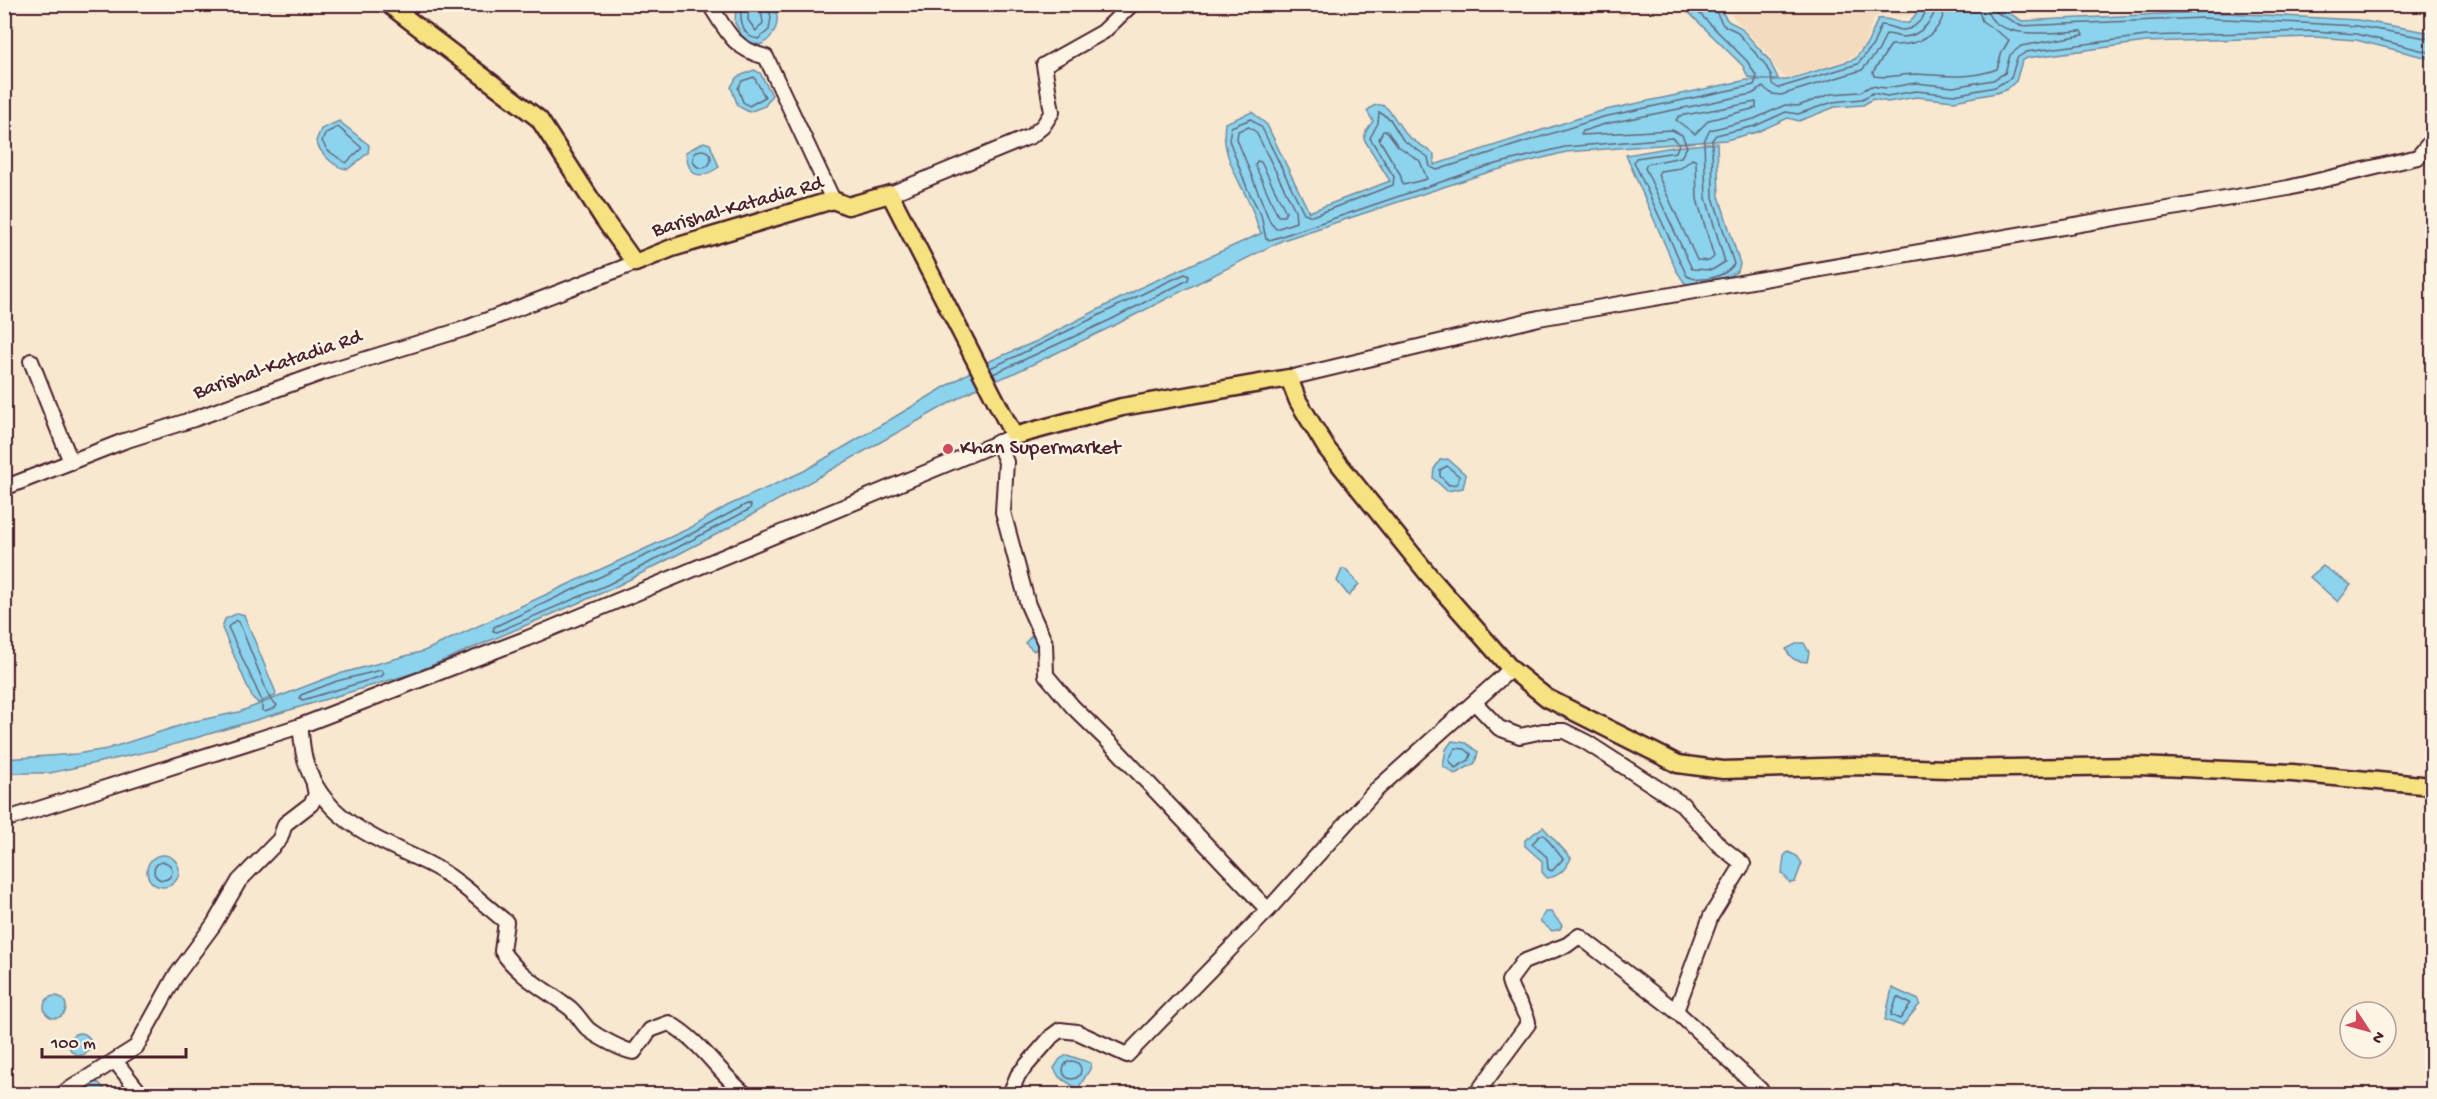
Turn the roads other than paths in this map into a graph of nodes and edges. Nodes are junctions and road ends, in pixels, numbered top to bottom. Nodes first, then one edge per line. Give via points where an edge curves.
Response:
1 (388, 4) edge
2 (1132, 4) edge
3 (712, 8) dead end
4 (2433, 140) edge
5 (890, 194) junction
6 (833, 200) junction
7 (635, 263) junction
8 (30, 361) dead end
9 (1289, 378) junction
10 (1006, 439) junction
11 (71, 462) junction
12 (4, 488) edge
13 (1511, 669) junction
14 (1475, 703) junction
15 (300, 726) junction
16 (314, 783) junction
17 (2433, 786) edge
18 (4, 820) edge
19 (1268, 910) junction
20 (1676, 1011) junction
21 (115, 1061) junction
22 (1010, 1094) edge
23 (62, 1095) edge
24 (141, 1095) edge
25 (746, 1095) edge
26 (1476, 1095) edge
27 (1765, 1095) edge

1 - 7 main road via 539,119
2 - 5 street via 1103,32 1044,65 1052,112 1031,136
3 - 6 street via 728,34 748,53 766,57
4 - 9 street via 2418,157 2289,188 1539,318
5 - 6 main road, Barishal-Katadia Rd via 848,206
5 - 10 main road via 996,399
6 - 7 main road, Barishal-Katadia Rd via 672,248
7 - 11 street, Barishal-Katadia Rd via 464,329 324,372
8 - 11 street
9 - 10 main road via 1122,407
9 - 13 main road via 1298,401 1327,448 1432,579
10 - 15 street via 528,638
10 - 19 street via 1002,512 1028,605 1045,643 1046,675
11 - 12 street, Barishal-Katadia Rd
13 - 14 street
13 - 17 main road via 1547,698 1678,764 1723,770 2139,765
14 - 19 street via 1376,790
14 - 20 street via 1499,728 1521,736 1564,731 1586,742 1682,804 1719,845 1743,864 1711,916
15 - 16 street
15 - 18 street
16 - 21 street via 315,799 285,824 280,839 239,880 214,924 175,977 136,1047
16 - 25 street via 360,831 444,873 506,922 502,951 507,958 533,983 572,1010 589,1030 634,1052 650,1030 669,1023 708,1054 725,1078
19 - 22 street via 1127,1055 1077,1032 1060,1030 1018,1075
20 - 26 street via 1579,936 1567,945 1524,962 1509,981 1511,993 1529,1018 1528,1024
20 - 27 street
21 - 23 street
21 - 24 street

